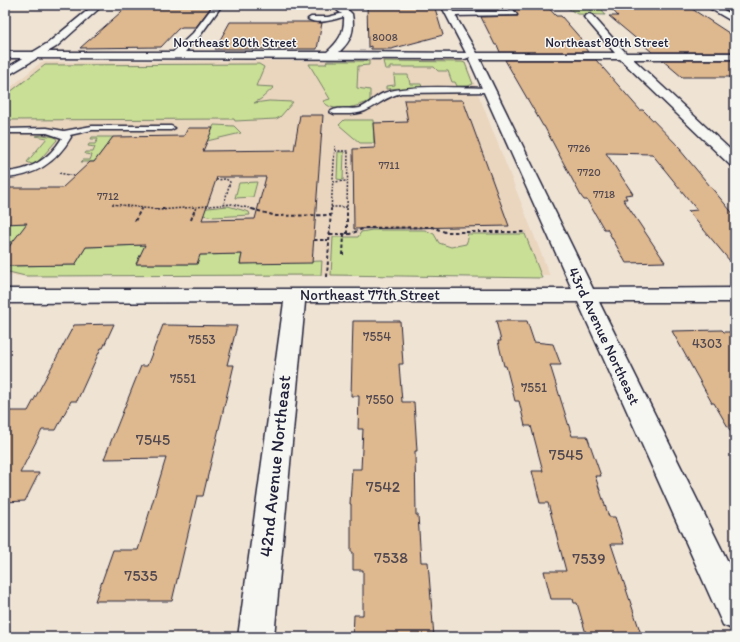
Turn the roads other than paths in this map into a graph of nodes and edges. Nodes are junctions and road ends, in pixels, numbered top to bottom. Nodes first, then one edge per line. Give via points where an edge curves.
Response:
1 (99, 5) edge
2 (218, 5) edge
3 (339, 5) edge
4 (445, 5) edge
5 (507, 5) edge
6 (708, 5) edge
7 (348, 14) junction
8 (450, 14) junction
9 (589, 16) dead end
10 (311, 19) dead end
11 (735, 20) edge
12 (5, 55) edge
13 (33, 56) junction
14 (175, 56) junction
15 (329, 56) junction
16 (472, 56) junction
17 (622, 56) junction
18 (735, 56) edge
19 (5, 74) edge
20 (489, 90) junction
21 (334, 112) dead end
22 (171, 128) dead end
23 (5, 131) edge
24 (64, 134) junction
25 (735, 162) edge
26 (5, 175) edge
27 (295, 295) junction
28 (584, 295) junction
29 (735, 295) edge
30 (8, 301) edge
31 (735, 613) edge
32 (256, 637) edge

1 - 13 street via 52,45
2 - 14 street via 196,35
3 - 7 street
4 - 8 street, 43rd Avenue Northeast
5 - 8 lane via 515,14
6 - 11 street
7 - 10 lane
7 - 15 street via 350,23 347,39
8 - 16 street, 43rd Avenue Northeast
9 - 17 street
12 - 13 street, Northeast 80th Street
13 - 14 street, Northeast 80th Street
13 - 19 street
14 - 15 street, Northeast 80th Street
15 - 16 street, Northeast 80th Street
16 - 17 street, Northeast 80th Street
16 - 20 street, 43rd Avenue Northeast
17 - 18 street, Northeast 80th Street
17 - 25 street
20 - 21 lane via 401,91 385,95 361,110
20 - 28 street, 43rd Avenue Northeast
22 - 24 lane via 92,128
23 - 24 lane via 54,131
24 - 26 lane via 67,137 65,142 44,165 26,174
27 - 28 street, Northeast 77th Street
27 - 30 street, Northeast 77th Street
27 - 32 street, 42nd Avenue Northeast
28 - 29 street, Northeast 77th Street
28 - 31 street, 43rd Avenue Northeast

